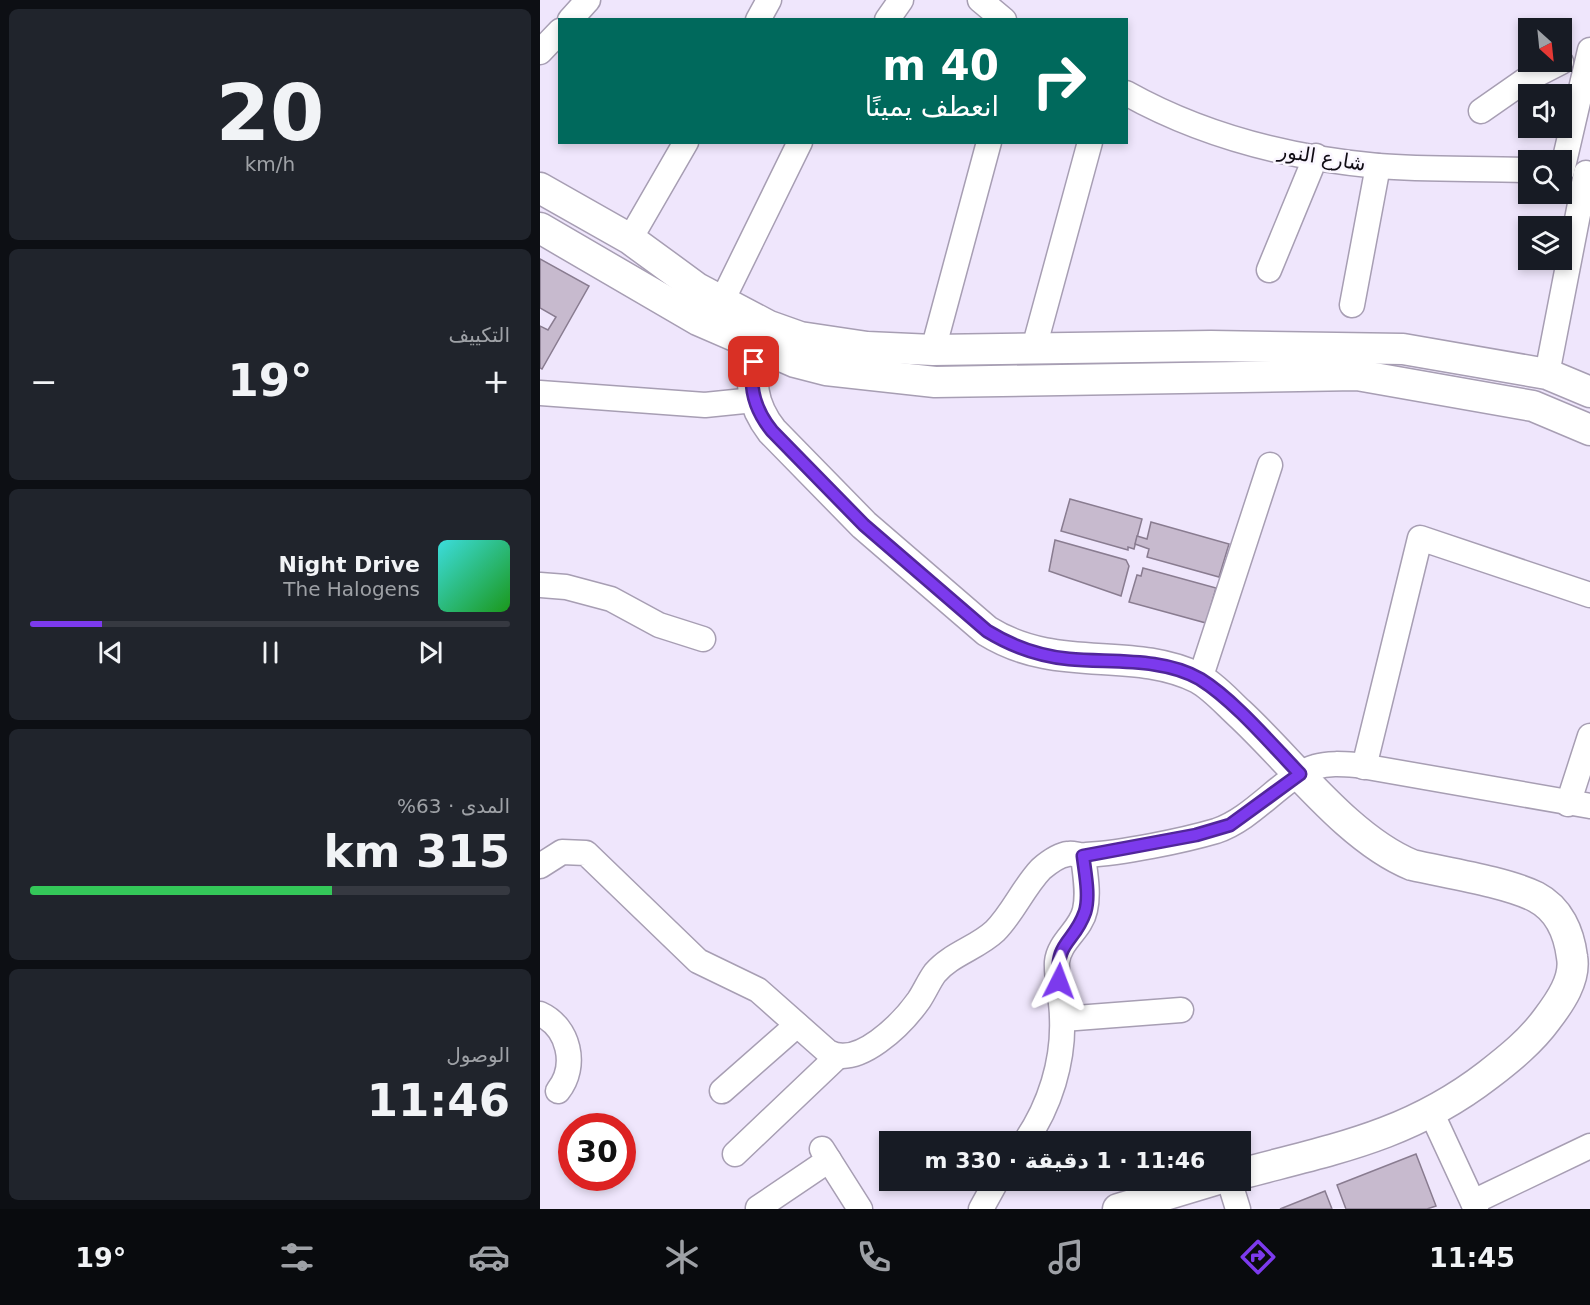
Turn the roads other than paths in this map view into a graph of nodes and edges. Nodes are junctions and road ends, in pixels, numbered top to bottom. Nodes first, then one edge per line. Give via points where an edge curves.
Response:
1 (588, 0) edge
2 (769, 0) edge
3 (901, 0) edge
4 (980, 0) edge
5 (572, 18) edge
6 (759, 18) edge
7 (888, 18) edge
8 (1002, 18) edge
9 (558, 33) edge
10 (1590, 49) edge
11 (540, 52) edge
12 (1572, 56) edge
13 (1541, 72) edge
14 (1128, 94) edge
15 (1481, 111) dead end
16 (685, 144) edge
17 (799, 144) edge
18 (988, 144) edge
19 (1089, 144) edge
20 (1316, 156) junction
21 (1378, 166) junction
22 (1518, 170) edge
23 (1575, 172) edge
24 (540, 188) edge
25 (540, 228) edge
26 (630, 239) junction
27 (1269, 270) dead end
28 (722, 302) junction
29 (1352, 305) dead end
30 (758, 348) junction
31 (1034, 348) junction
32 (933, 350) junction
33 (1547, 374) junction
34 (1590, 392) edge
35 (540, 393) edge
36 (754, 400) junction
37 (1590, 430) edge
38 (1270, 465) dead end
39 (540, 585) edge
40 (1590, 596) edge
41 (703, 639) dead end
42 (1200, 679) junction
43 (1590, 736) edge
44 (1364, 767) junction
45 (1300, 774) junction
46 (1579, 805) edge
47 (1083, 856) junction
48 (540, 866) edge
49 (1181, 1010) dead end
50 (540, 1014) edge
51 (1063, 1019) junction
52 (797, 1025) junction
53 (837, 1057) junction
54 (558, 1091) dead end
55 (722, 1091) dead end
56 (1432, 1114) junction
57 (1031, 1131) edge
58 (1590, 1146) edge
59 (735, 1154) dead end
60 (1251, 1171) edge
61 (991, 1191) edge
62 (1178, 1191) edge
63 (1232, 1191) edge
64 (1475, 1206) edge
65 (758, 1208) edge
66 (860, 1209) edge
67 (981, 1209) edge
68 (1118, 1209) edge
69 (1238, 1209) edge

1 - 5 street
2 - 6 street
3 - 7 street
4 - 8 street
9 - 11 street
10 - 12 street
10 - 23 street
13 - 15 street
14 - 20 street, شارع النور via 1220,135
16 - 26 street
17 - 28 street
18 - 32 street
19 - 31 street
20 - 21 street, شارع النور
20 - 27 street
21 - 22 street, شارع النور
21 - 29 street
23 - 33 street
24 - 26 main road
25 - 30 main road via 698,320
26 - 28 main road
28 - 32 main road via 800,337 867,347
30 - 36 main road via 751,374
30 - 37 main road via 826,370 935,382 1358,375 1533,406
31 - 32 main road
31 - 33 main road via 1403,349
33 - 34 main road
35 - 36 street via 705,405
36 - 42 main road via 762,419 833,496 998,638 1048,656 1157,666
38 - 42 street
39 - 41 street via 566,587 611,599 659,625
40 - 44 street via 1420,538
42 - 45 main road
43 - 46 street
44 - 45 street via 1336,763
44 - 46 street
45 - 47 street via 1230,825
45 - 56 main road via 1393,857 1538,898 1565,926 1573,961 1560,1002 1512,1057
47 - 51 street via 1085,912 1062,946 1057,961
47 - 53 street via 1068,854 1042,868 994,932 936,972 918,1000 879,1040 858,1054
48 - 52 street via 562,852 586,853 698,961 758,990
49 - 51 street
50 - 54 street via 557,1025 567,1045 569,1073
51 - 57 street via 1056,1080
52 - 53 street
52 - 55 street
53 - 59 street
56 - 60 main road via 1372,1139
56 - 64 street
58 - 64 street
61 - 67 street
62 - 68 main road
63 - 69 street
65 - 66 street via 826,1155

